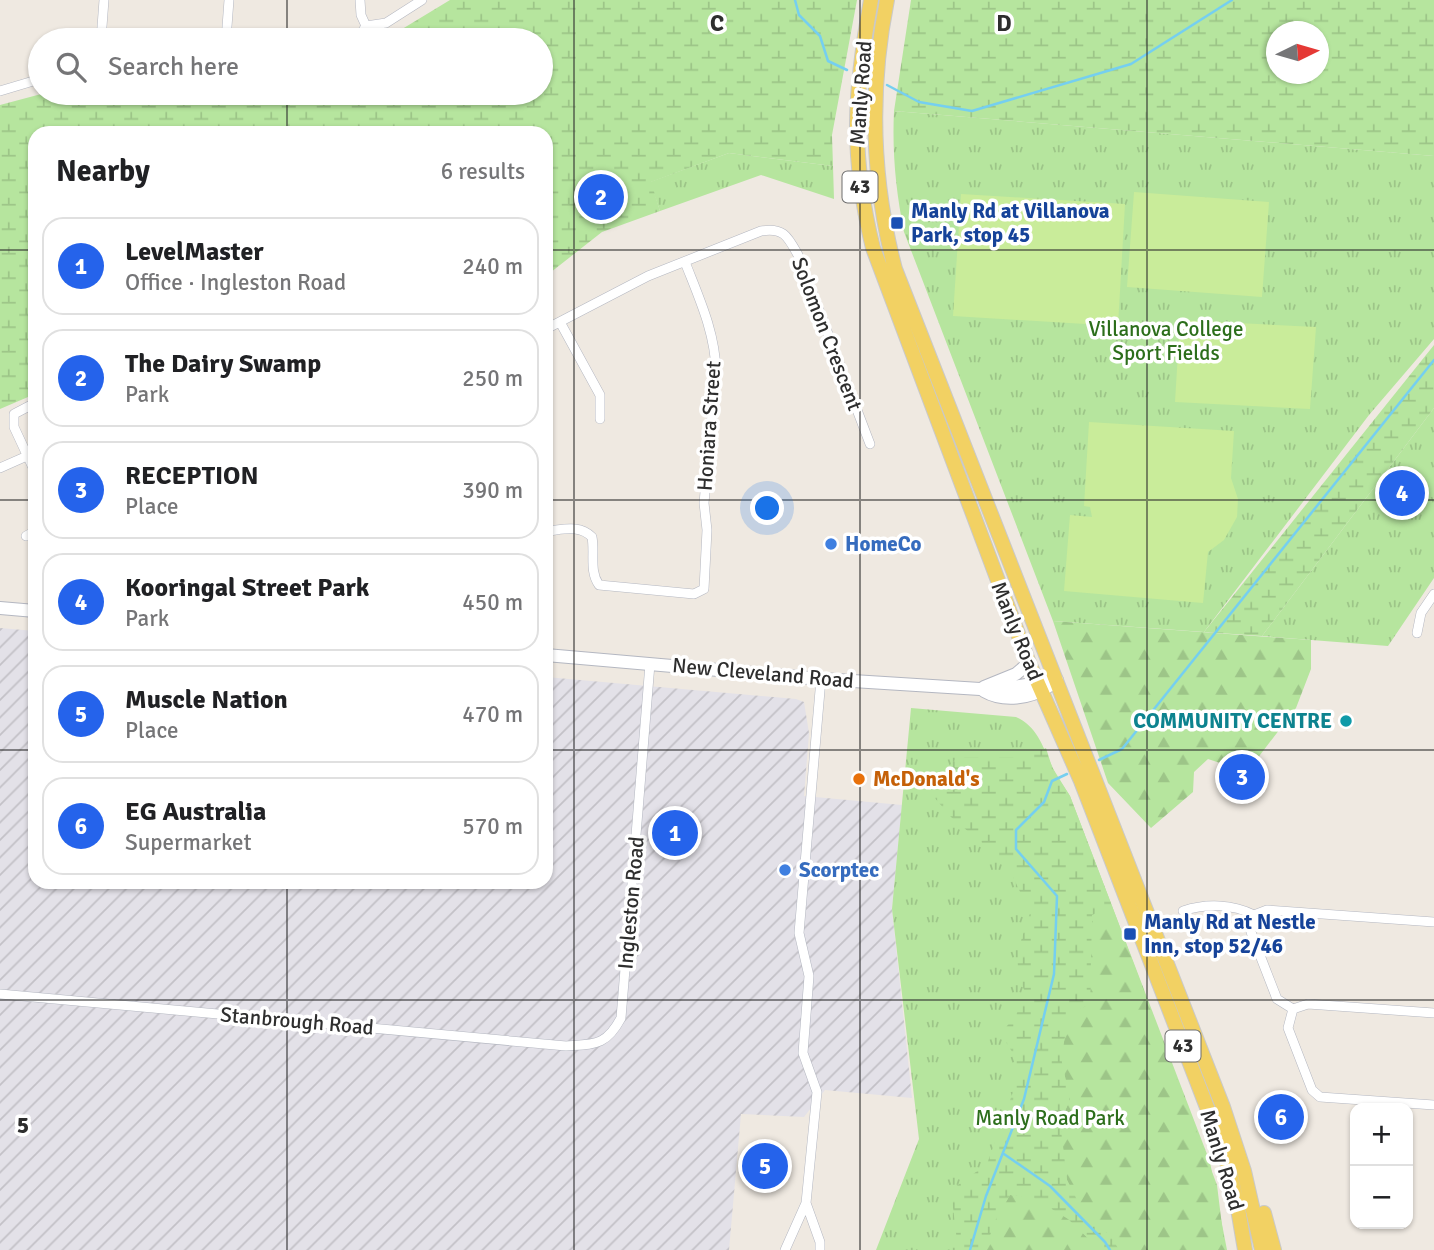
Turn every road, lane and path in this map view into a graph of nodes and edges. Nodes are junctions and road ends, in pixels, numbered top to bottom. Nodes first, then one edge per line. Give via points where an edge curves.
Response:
1 (104, 0) edge
2 (229, 0) edge
3 (360, 0) edge
4 (422, 0) edge
5 (871, 0) edge
6 (887, 0) edge
7 (366, 26) joint
8 (102, 28) edge
9 (227, 28) edge
10 (28, 83) edge
11 (0, 91) edge
12 (685, 262) junction
13 (560, 322) junction
14 (553, 326) edge
15 (28, 407) edge
16 (600, 419) dead end
17 (870, 444) dead end
18 (27, 456) joint
19 (0, 468) edge
20 (553, 530) edge
21 (1434, 594) edge
22 (0, 608) edge
23 (28, 610) edge
24 (1417, 634) dead end
25 (553, 656) edge
26 (1029, 663) junction
27 (650, 664) junction
28 (821, 679) junction
29 (1058, 680) junction
30 (1039, 687) junction
31 (980, 689) junction
32 (1183, 911) dead end
33 (1254, 915) junction
34 (1434, 922) edge
35 (0, 994) edge
36 (1293, 1009) junction
37 (1434, 1013) edge
38 (593, 1044) joint
39 (1434, 1105) edge
40 (1237, 1145) junction
41 (806, 1203) junction
42 (785, 1250) edge
43 (820, 1250) edge
44 (1245, 1250) edge
45 (1262, 1250) edge
46 (1274, 1250) edge

1 - 8 street
2 - 9 street
3 - 7 street
4 - 7 street via 386,23
5 - 26 main road, Manly Road / 43 via 855,126 865,217 883,279
6 - 29 main road, Manly Road / 43 via 875,131 879,195 889,247
10 - 11 street
12 - 13 street, Solomon Crescent
12 - 17 street, Solomon Crescent via 761,231 783,233 799,256
12 - 20 street, Honiara Street via 715,352 704,503 706,585 694,594 599,585 594,578 592,537 579,528
13 - 14 street, Solomon Crescent
13 - 16 street via 600,395
15 - 18 street via 13,419
18 - 19 street
21 - 24 street via 1421,613
22 - 23 street
25 - 27 street, New Cleveland Road
26 - 30 main road, Manly Road / 43
26 - 31 street, New Cleveland Road via 1016,674
27 - 28 street, New Cleveland Road
27 - 38 street, Ingleston Road via 621,1018 612,1034
28 - 31 street, New Cleveland Road
28 - 41 street via 799,933 809,976 803,1053 817,1092
29 - 30 street, New Cleveland Road
29 - 40 main road, Manly Road / 43
30 - 31 street, New Cleveland Road via 1022,696 996,698
30 - 44 main road, Manly Road / 43 via 1081,780 1225,1154
32 - 33 street via 1199,906 1241,908
33 - 34 street via 1267,910
33 - 36 street via 1251,932 1277,999
35 - 38 street, Stanbrough Road via 555,1045
36 - 37 street via 1308,1004
36 - 39 street via 1288,1028 1312,1090 1320,1097
40 - 45 main road, Manly Road / 43
40 - 46 main road via 1251,1165
41 - 42 street
41 - 43 street

